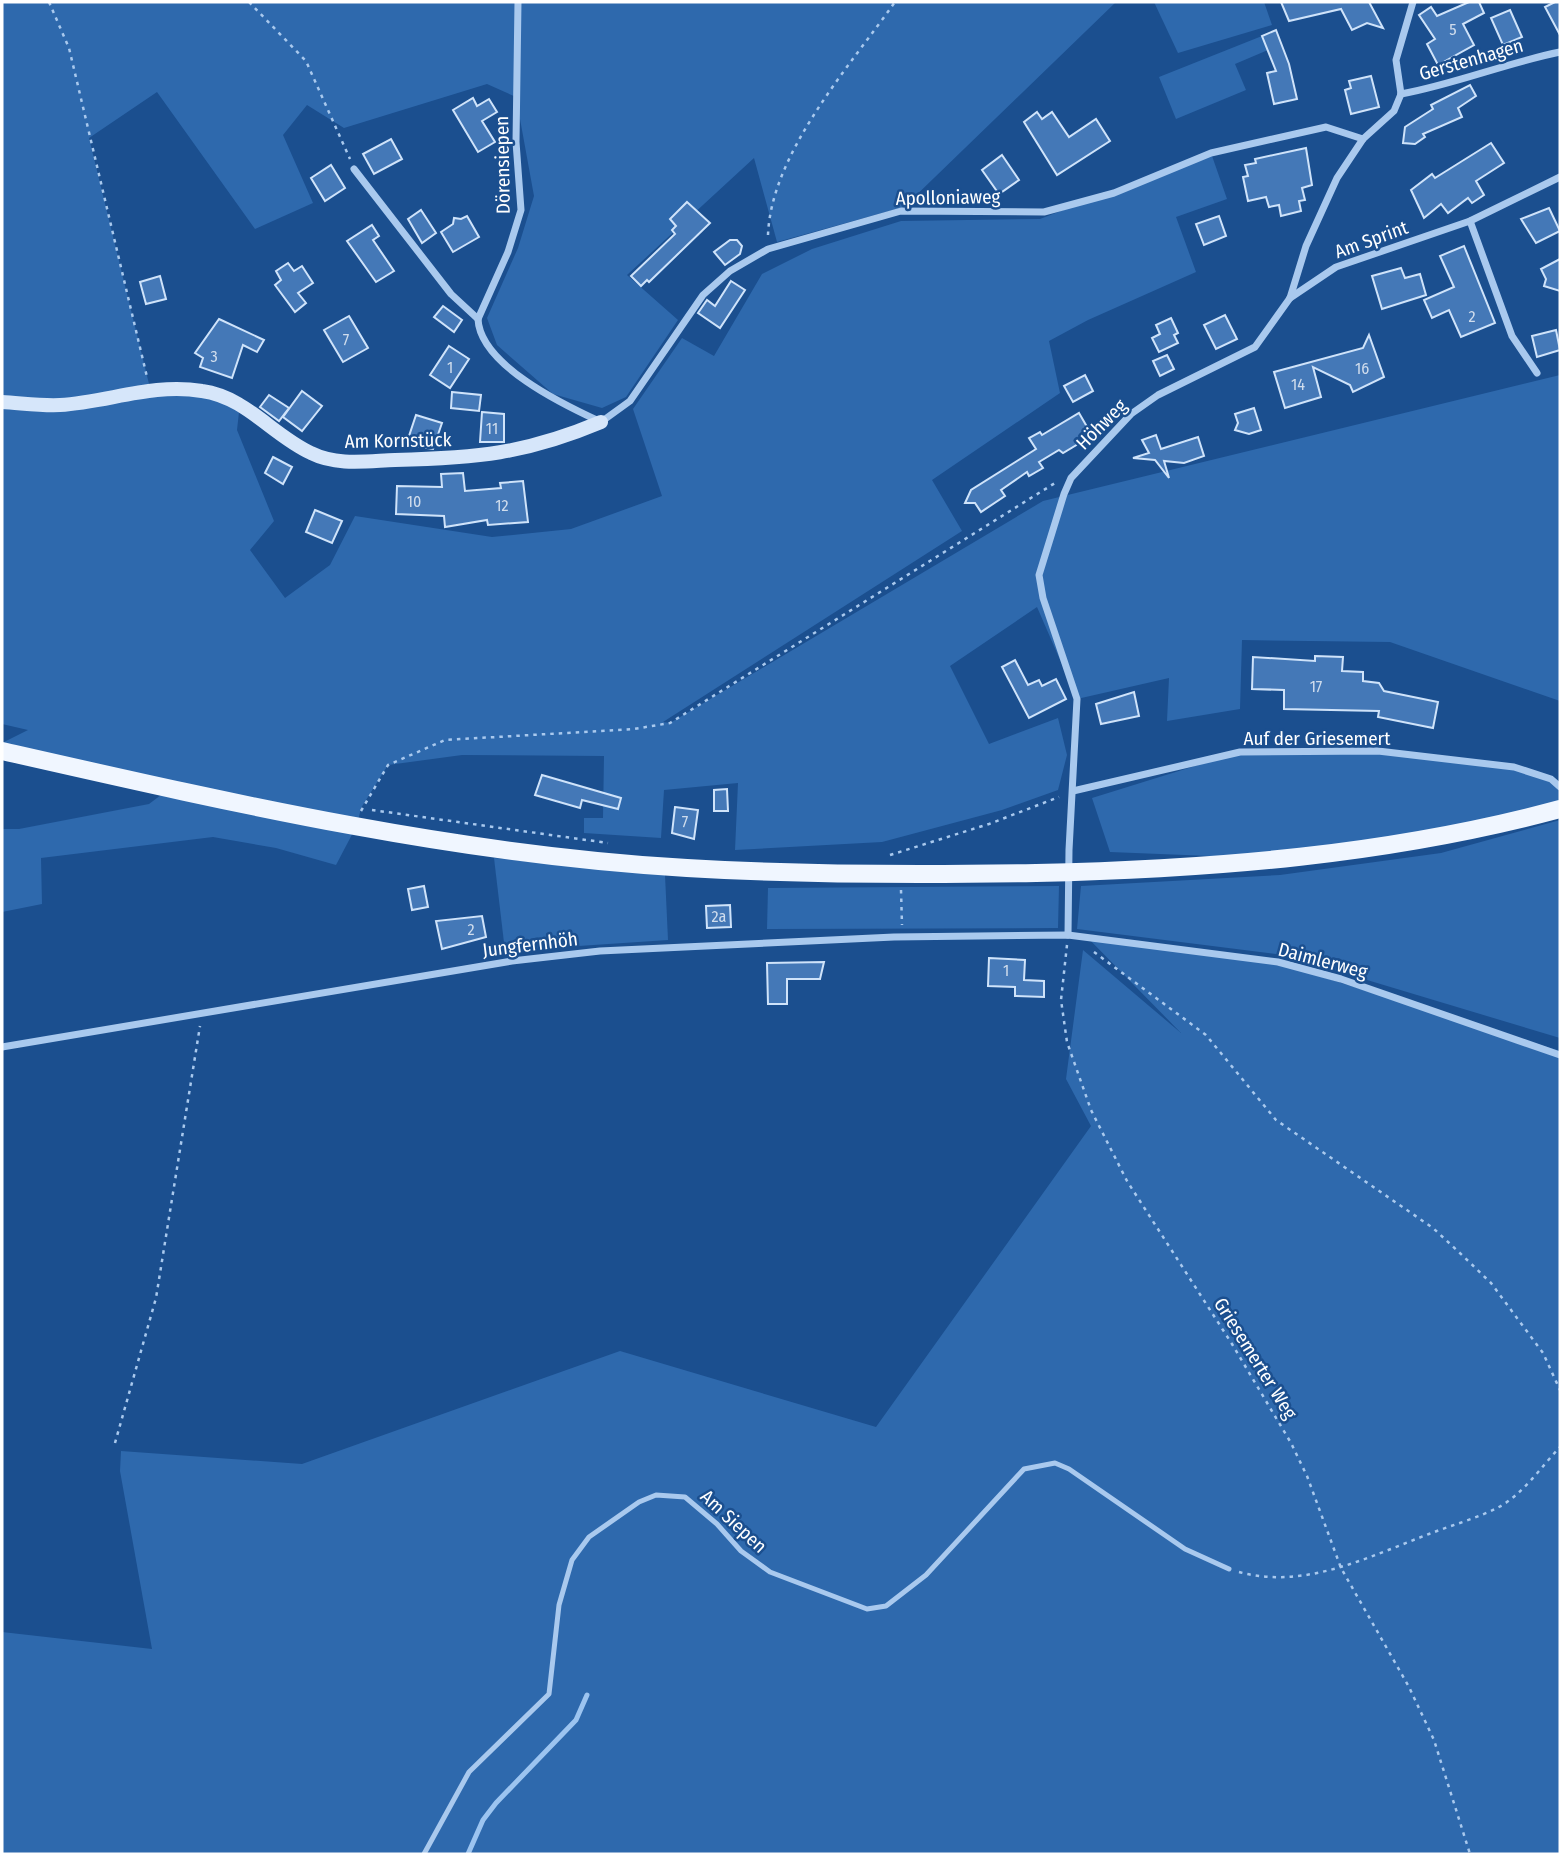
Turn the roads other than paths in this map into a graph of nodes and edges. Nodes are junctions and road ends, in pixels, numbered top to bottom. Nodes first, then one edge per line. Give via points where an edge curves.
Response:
1 (518, 2) edge
2 (1413, 2) edge
3 (1560, 52) edge
4 (1401, 94) junction
5 (1363, 139) junction
6 (354, 169) road end
7 (1560, 177) edge
8 (1470, 221) junction
9 (1290, 298) junction
10 (478, 319) junction
11 (1537, 373) dead end
12 (2, 402) edge
13 (601, 422) junction
14 (2, 751) edge
15 (1560, 787) edge
16 (1073, 791) junction
17 (1560, 809) edge
18 (1069, 872) junction
19 (1068, 935) junction
20 (2, 1047) edge
21 (1560, 1055) edge
22 (1229, 1569) road end
23 (425, 1854) edge

1 - 10 street, Dörensiepen via 516,142 521,210
2 - 4 street, Gerstenhagen via 1396,60
3 - 4 street, Gerstenhagen
4 - 5 street, Höhweg via 1394,111
5 - 9 street, Höhweg via 1306,246
5 - 13 street, Apolloniaweg via 1326,127 1211,153 1114,193 1044,212 901,211 768,249 730,271 703,295 630,401
6 - 10 street via 451,294
7 - 8 street, Am Sprint
8 - 9 street, Am Sprint via 1336,267
8 - 11 street via 1512,336
9 - 16 street, Höhweg via 1255,347 1140,407 1072,478 1044,549 1039,575 1077,699
10 - 13 street via 492,349 522,378
12 - 13 street, Am Kornstück via 61,405 150,388 205,391 240,403 311,453 344,462 510,453
14 - 18 main road via 170,789 359,817 487,847 686,868 902,875
15 - 16 street, Auf der Griesemert via 1514,767 1378,751 1240,752
16 - 18 street, Höhweg
17 - 18 main road via 1399,845 1214,867
18 - 19 street
19 - 20 street, Jungfernhöh via 903,937 600,951 512,961
19 - 21 street, Daimlerweg via 1278,962 1341,979
22 - 23 lane, Am Siepen via 1185,1549 1069,1469 1041,1464 1024,1469 1000,1492 926,1575 886,1606 867,1609 770,1572 685,1497 656,1495 589,1537 572,1560 559,1605 549,1694 469,1772

